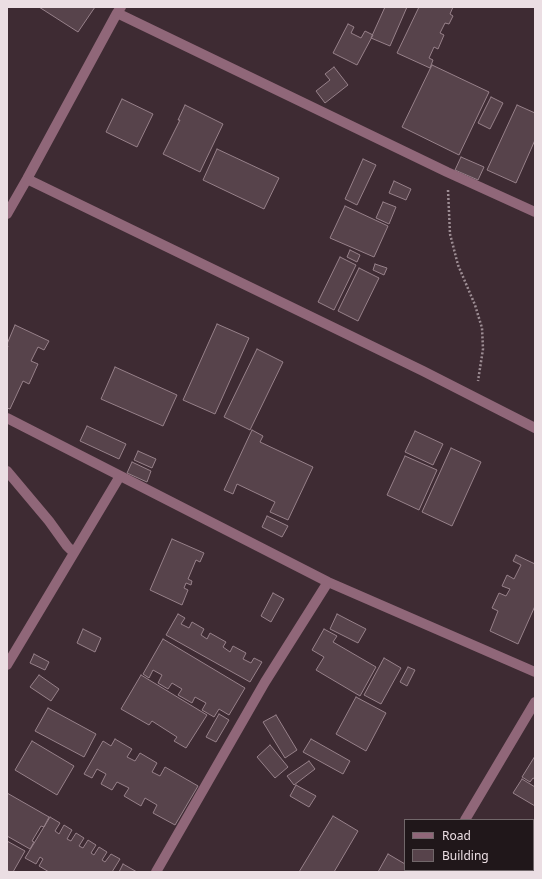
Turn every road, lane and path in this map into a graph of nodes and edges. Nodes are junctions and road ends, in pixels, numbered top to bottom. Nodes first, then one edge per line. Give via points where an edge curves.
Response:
1 (119, 10) edge
2 (448, 172) junction
3 (28, 179) junction
4 (535, 212) edge
5 (7, 214) edge
6 (476, 398) junction
7 (7, 418) edge
8 (535, 428) edge
9 (7, 471) edge
10 (120, 476) junction
11 (74, 553) junction
12 (328, 582) junction
13 (7, 664) edge
14 (535, 672) edge
15 (535, 702) edge
16 (466, 819) edge
17 (156, 872) edge

1 - 2 street
1 - 3 street
2 - 4 street
2 - 6 path via 450,234 458,265 482,328 483,349
3 - 5 street
3 - 6 street
6 - 8 street
7 - 10 street
9 - 11 street
10 - 11 street
10 - 12 street
11 - 13 street
12 - 14 street
12 - 17 street via 266,682
15 - 16 street

